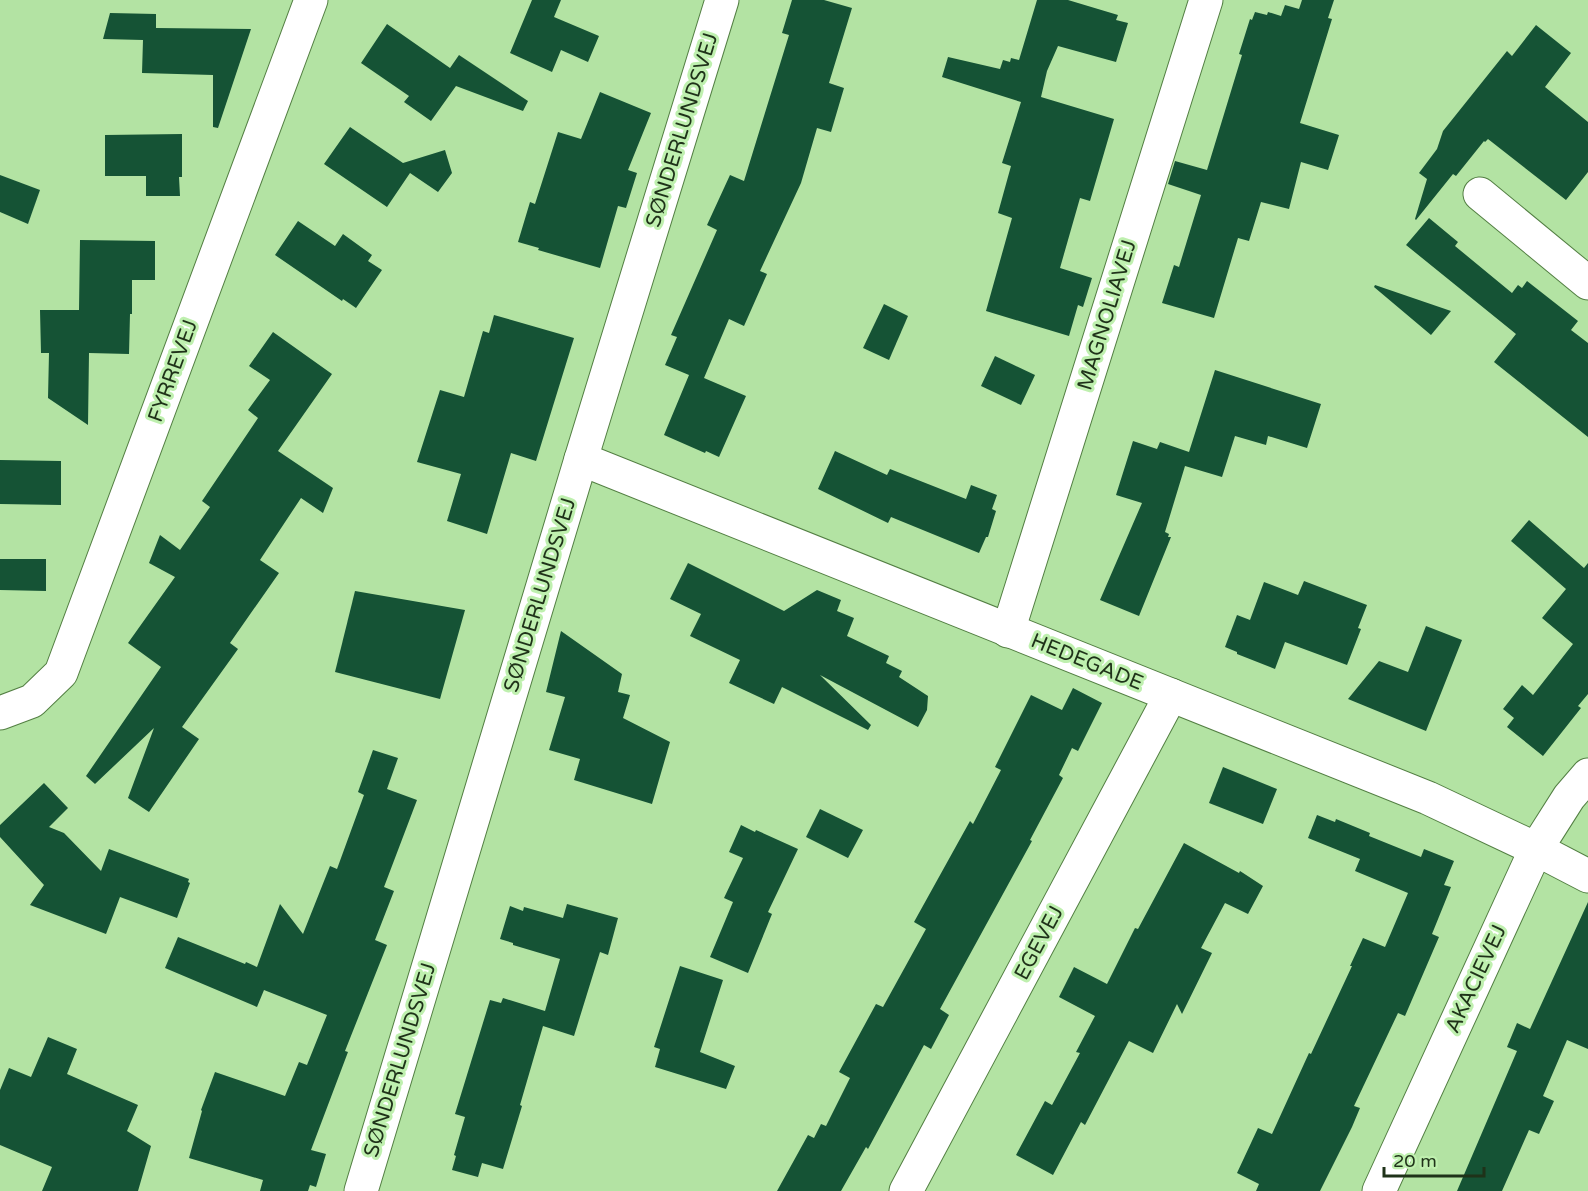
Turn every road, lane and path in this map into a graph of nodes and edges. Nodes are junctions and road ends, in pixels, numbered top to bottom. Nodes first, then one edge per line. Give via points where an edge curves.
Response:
1 (311, 0) edge
2 (722, 0) edge
3 (1206, 0) edge
4 (1480, 194) dead end
5 (1588, 283) edge
6 (580, 459) junction
7 (1008, 631) junction
8 (1171, 695) junction
9 (0, 712) edge
10 (1588, 775) edge
11 (1536, 849) junction
12 (1588, 876) edge
13 (361, 1191) edge
14 (906, 1191) edge
15 (1379, 1191) edge

1 - 9 street, FYRREVEJ via 61,673 32,701
2 - 6 street, SØNDERLUNDSVEJ
3 - 7 street, MAGNOLIAVEJ
4 - 5 street
6 - 7 street, HEDEGADE
6 - 13 street, SØNDERLUNDSVEJ
7 - 8 street, HEDEGADE
8 - 11 street, HEDEGADE via 1428,798
8 - 14 street, EGEVEJ
10 - 11 street, AKACIEVEJ
11 - 12 street, HEDEGADE
11 - 15 street, AKACIEVEJ

